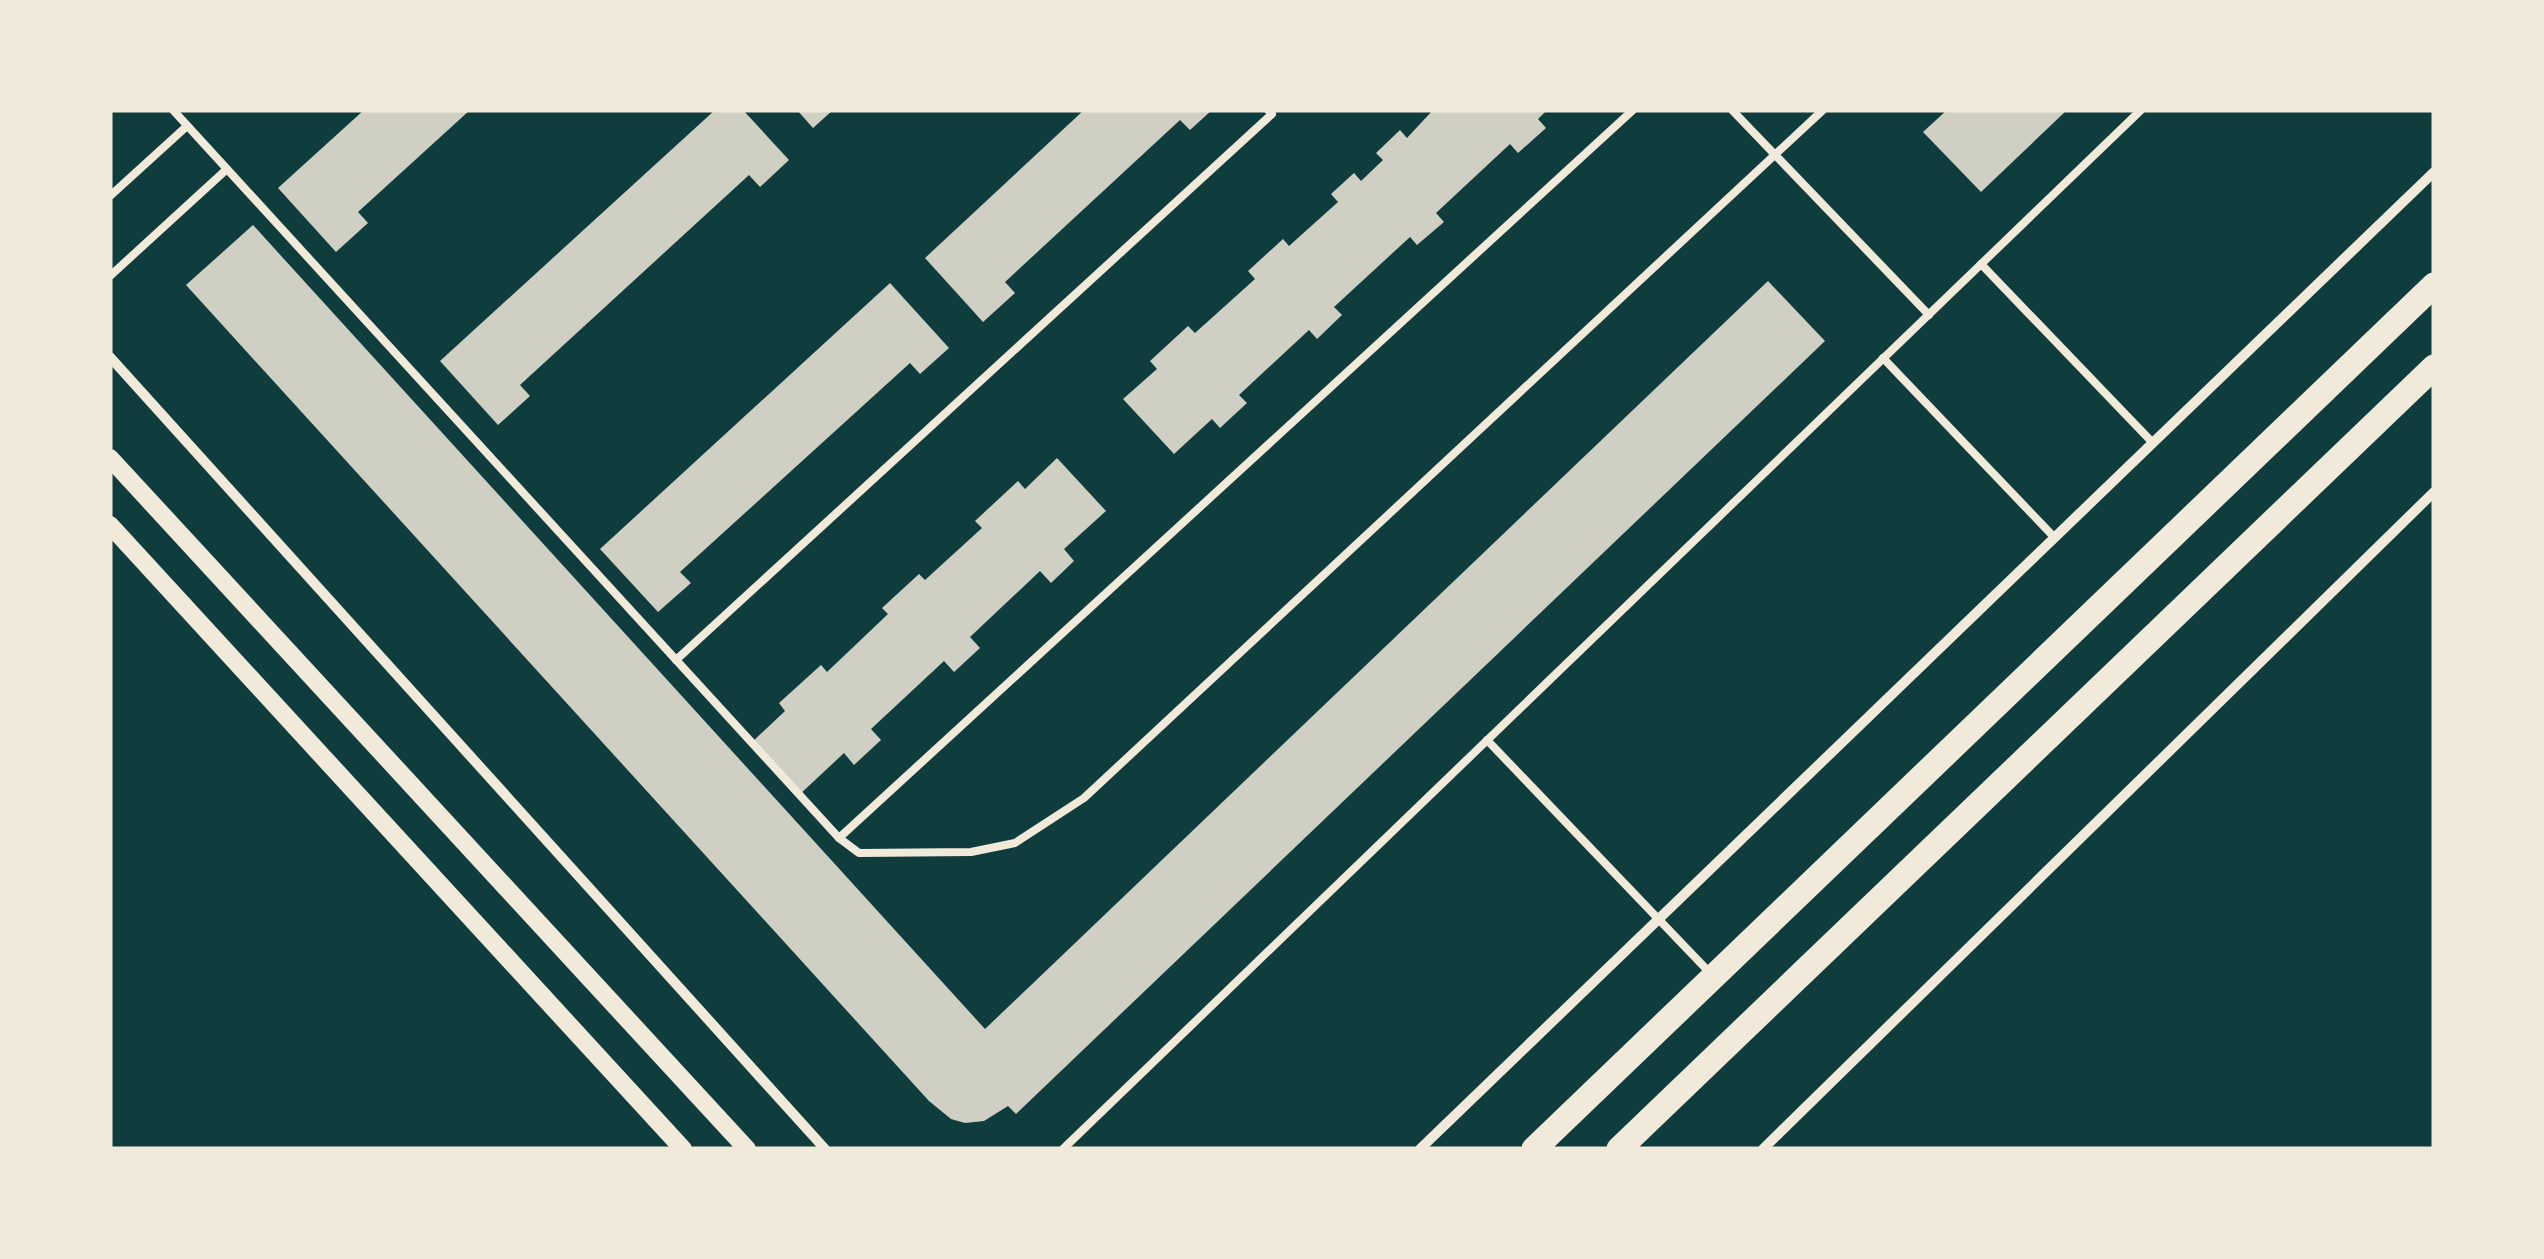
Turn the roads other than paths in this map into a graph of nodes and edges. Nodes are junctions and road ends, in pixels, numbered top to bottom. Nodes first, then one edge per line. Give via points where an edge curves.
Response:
1 (172, 110) edge
2 (1268, 110) edge
3 (1633, 110) edge
4 (1732, 110) edge
5 (1823, 110) edge
6 (2141, 110) edge
7 (187, 126) junction
8 (1775, 155) junction
9 (226, 169) junction
10 (2434, 172) edge
11 (110, 196) edge
12 (1981, 264) junction
13 (110, 276) edge
14 (2434, 285) edge
15 (1929, 314) junction
16 (110, 357) edge
17 (1883, 358) junction
18 (2434, 367) edge
19 (2152, 442) junction
20 (110, 458) edge
21 (2434, 492) edge
22 (110, 524) edge
23 (2054, 536) junction
24 (676, 660) junction
25 (1487, 740) junction
26 (839, 838) junction
27 (1658, 918) junction
28 (1714, 976) junction
29 (683, 1149) edge
30 (746, 1149) edge
31 (826, 1149) edge
32 (1063, 1149) edge
33 (1420, 1149) edge
34 (1534, 1149) edge
35 (1618, 1149) edge
36 (1763, 1149) edge

1 - 7 lane
2 - 24 lane via 1272,114
3 - 26 lane
4 - 8 lane
5 - 8 lane
6 - 12 lane
7 - 9 lane
7 - 11 lane
8 - 15 lane
8 - 26 lane via 1084,798 1015,843 971,852 859,852
9 - 13 lane
9 - 24 lane
10 - 19 street
12 - 15 lane
12 - 19 lane
14 - 28 main road
15 - 17 lane
16 - 31 street
17 - 23 lane
17 - 25 lane
18 - 35 main road
19 - 23 street
20 - 30 street
21 - 36 street
22 - 29 street
23 - 27 street
24 - 26 lane
25 - 27 lane
25 - 32 lane
27 - 28 lane
27 - 33 street
28 - 34 main road

